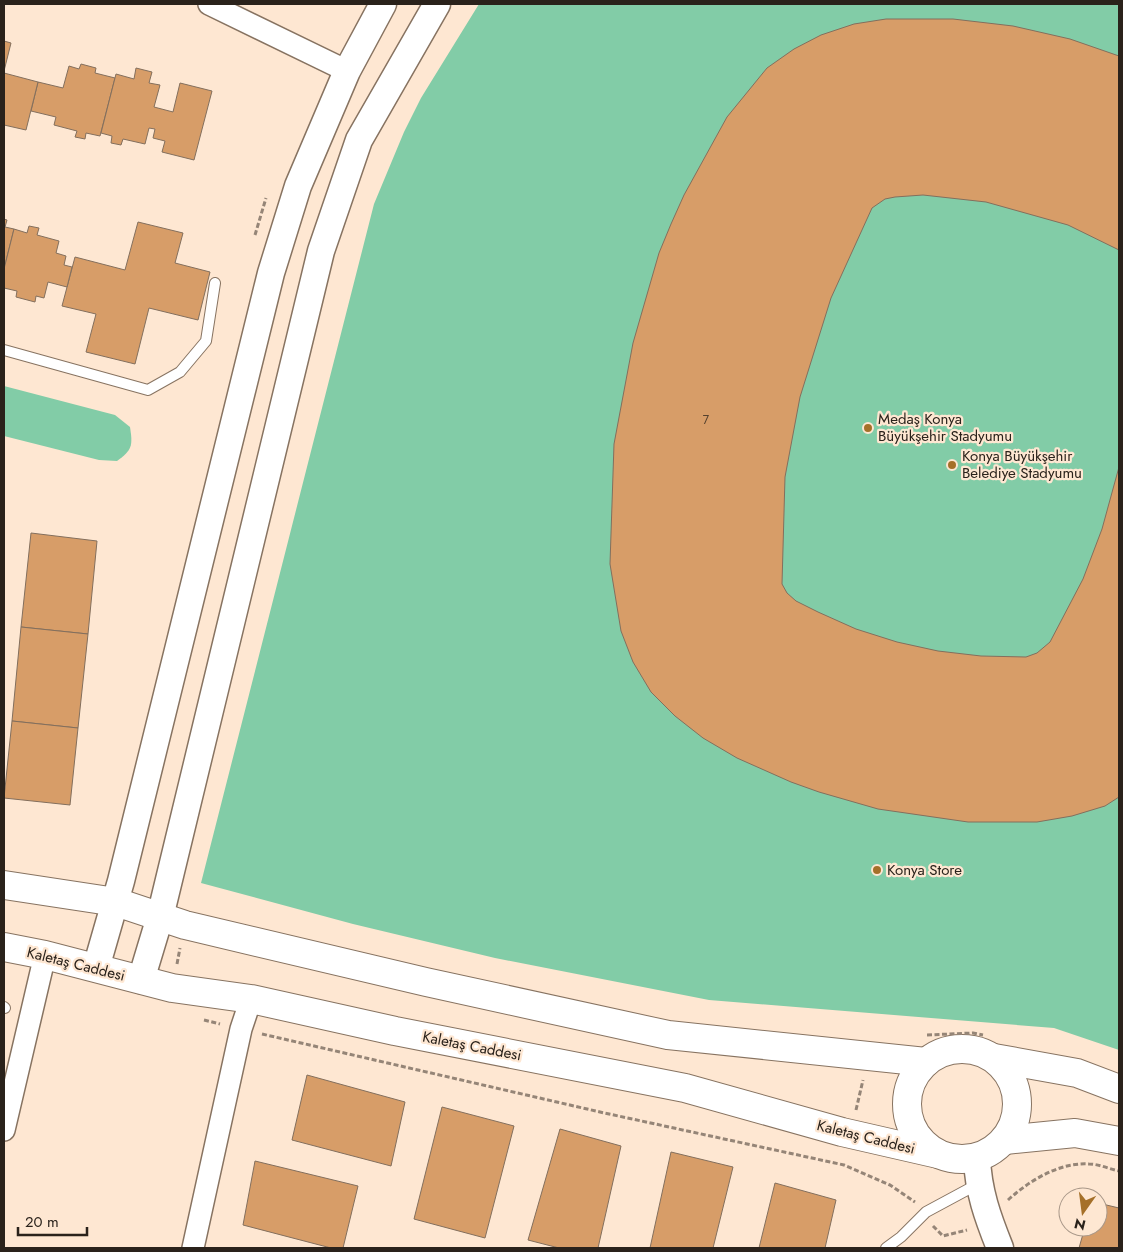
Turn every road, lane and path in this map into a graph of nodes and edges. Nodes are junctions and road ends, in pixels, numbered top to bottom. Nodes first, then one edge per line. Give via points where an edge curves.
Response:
1 (209, 4) edge
2 (383, 4) edge
3 (437, 4) edge
4 (347, 71) junction
5 (215, 283) dead end
6 (4, 350) edge
7 (4, 885) edge
8 (116, 902) junction
9 (172, 921) junction
10 (4, 947) edge
11 (45, 955) junction
12 (96, 968) junction
13 (141, 980) junction
14 (172, 988) junction
15 (251, 999) junction
16 (194, 1017) dead end
17 (241, 1029) junction
18 (993, 1048) junction
19 (923, 1049) junction
20 (868, 1055) junction
21 (1119, 1089) edge
22 (4, 1130) edge
23 (850, 1134) junction
24 (1005, 1140) junction
25 (1119, 1141) edge
26 (938, 1154) junction
27 (977, 1158) junction
28 (844, 1165) junction
29 (1119, 1171) edge
30 (978, 1184) junction
31 (926, 1212) junction
32 (988, 1218) junction
33 (193, 1248) edge
34 (886, 1248) edge
35 (1000, 1248) edge

1 - 4 street
2 - 4 street
3 - 9 street via 359,140 321,251
4 - 8 street via 298,186 270,273
5 - 6 lane via 206,341 180,372 148,390
7 - 8 main road
8 - 9 main road
8 - 12 street
9 - 13 street
9 - 14 path
9 - 20 main road via 426,982 668,1035
10 - 11 main road, Kaletaş Caddesi
11 - 12 main road, Kaletaş Caddesi
11 - 22 street
12 - 13 main road, Kaletaş Caddesi
13 - 14 main road, Kaletaş Caddesi
14 - 15 main road, Kaletaş Caddesi
15 - 17 street
15 - 23 main road, Kaletaş Caddesi via 395,1032 685,1088
16 - 17 path
17 - 28 path
17 - 33 street
18 - 19 main road via 959,1048 941,1052
18 - 19 path via 973,1032
18 - 21 main road
18 - 24 main road via 1016,1087 1018,1106 1015,1124
19 - 20 main road
19 - 26 main road via 907,1093 907,1111 912,1128 923,1143
20 - 23 path
23 - 26 main road, Kaletaş Caddesi
23 - 28 path
24 - 25 main road via 1075,1133
24 - 27 main road via 989,1154
26 - 27 main road via 952,1159
27 - 30 street
28 - 31 path via 890,1185
29 - 32 path via 1088,1164 1063,1167 1024,1186
30 - 31 lane
30 - 32 street
31 - 32 path via 942,1236 970,1229
31 - 34 lane
32 - 35 street

